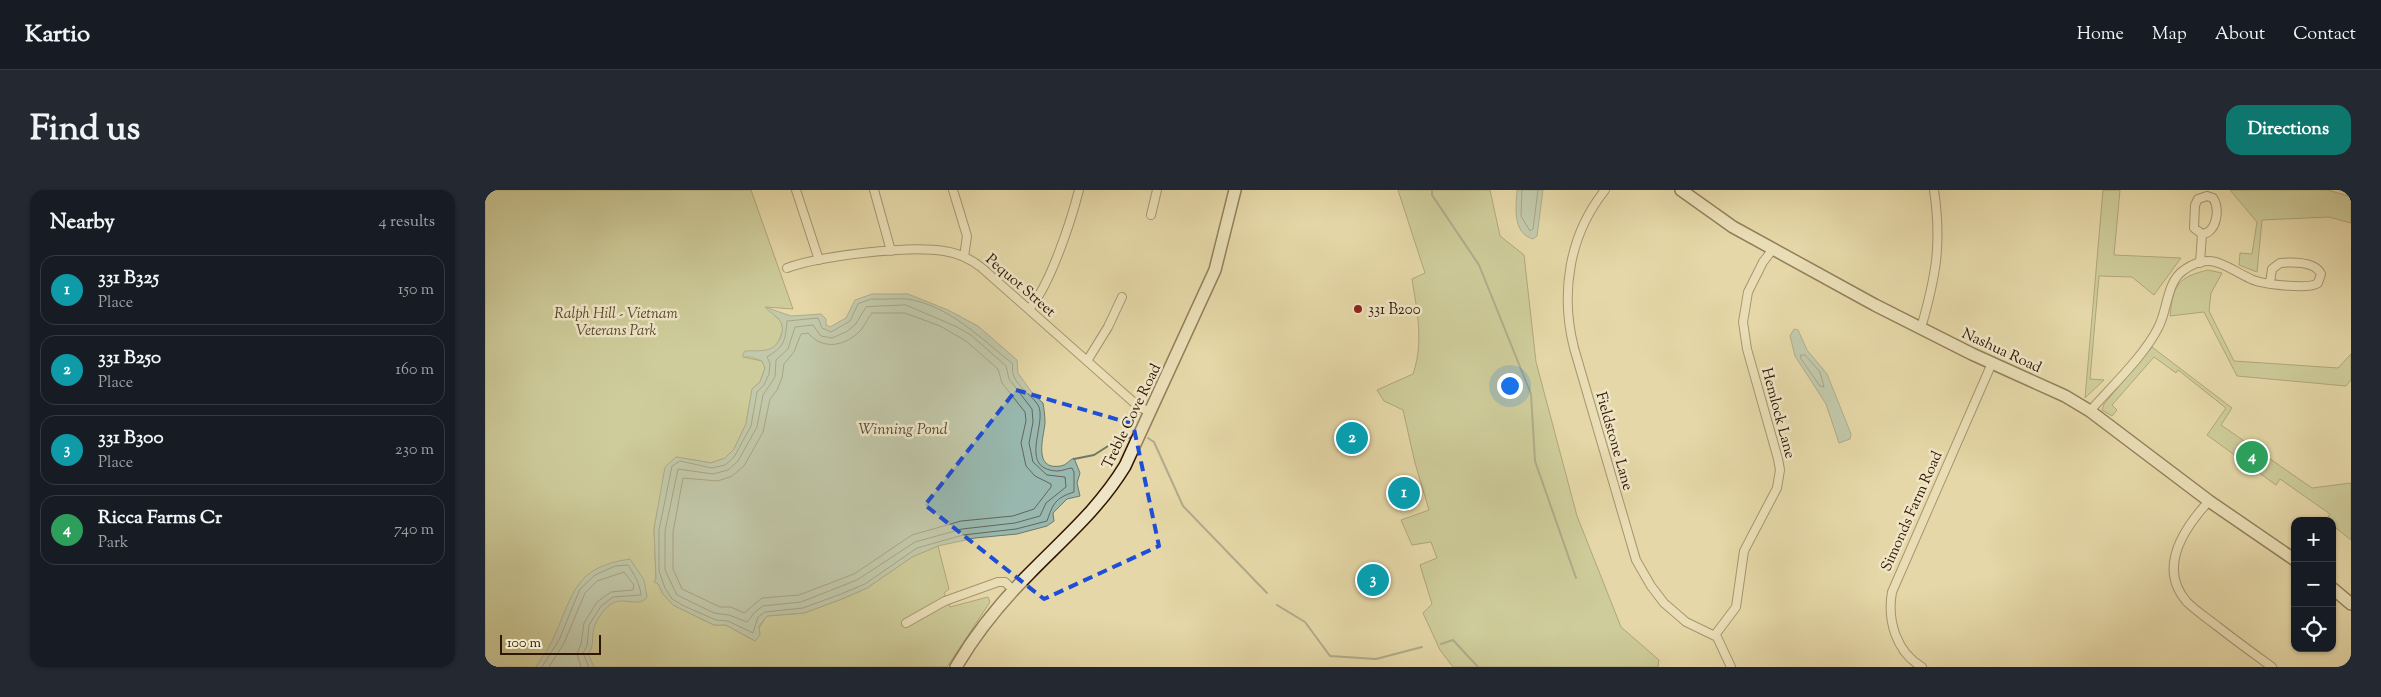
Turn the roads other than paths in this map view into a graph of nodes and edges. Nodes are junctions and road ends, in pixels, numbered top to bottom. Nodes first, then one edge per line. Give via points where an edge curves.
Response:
1 (796, 190) edge
2 (874, 190) edge
3 (953, 190) edge
4 (1079, 190) edge
5 (1157, 190) edge
6 (1235, 190) edge
7 (1605, 190) edge
8 (1681, 190) edge
9 (1934, 190) edge
10 (1151, 215) dead end
11 (2202, 234) junction
12 (1773, 249) junction
13 (891, 251) junction
14 (964, 257) junction
15 (819, 260) junction
16 (2200, 263) junction
17 (787, 268) dead end
18 (2270, 283) junction
19 (1122, 297) dead end
20 (1029, 309) junction
21 (1921, 328) junction
22 (1087, 361) junction
23 (1992, 362) junction
24 (2090, 411) junction
25 (1151, 412) junction
26 (2209, 501) junction
27 (2291, 557) edge
28 (1013, 590) junction
29 (2336, 591) edge
30 (2351, 604) edge
31 (906, 623) dead end
32 (1715, 635) junction
33 (2261, 664) edge
34 (956, 667) edge
35 (1731, 667) edge
36 (1923, 667) edge
37 (2272, 667) edge

1 - 15 street
2 - 13 street
3 - 14 street via 967,236
4 - 20 street via 1058,252
5 - 10 street
6 - 25 main road, Treble Cove Road via 1215,270
7 - 32 street, Fieldstone Lane via 1586,219 1570,266 1567,302 1571,336 1636,560 1664,603 1686,622
8 - 12 main road, Nashua Road via 1720,219
9 - 21 street via 1939,232 1937,265
11 - 11 street via 2212,230 2216,207 2213,198 2207,196 2198,199 2195,205 2193,225
11 - 16 street
12 - 21 main road, Nashua Road
12 - 32 street, Hemlock Lane via 1748,292 1743,322 1747,349 1778,459 1779,483 1744,551 1736,607
13 - 14 street, Pequot Street via 935,250
13 - 15 street, Pequot Street
14 - 20 street, Pequot Street via 982,268
15 - 17 street, Pequot Street
16 - 18 street via 2217,262 2250,279
16 - 24 street via 2183,270 2174,280 2164,316 2153,337
18 - 18 street via 2273,270 2280,263 2311,265 2321,274 2318,283 2312,286
19 - 22 street
20 - 22 street, Pequot Street
21 - 23 main road, Nashua Road
22 - 25 street, Pequot Street via 1139,407
23 - 24 main road, Nashua Road
23 - 36 street, Simonds Farm Road via 1892,592 1890,611 1896,636 1906,652
24 - 26 main road, Nashua Road
25 - 28 main road, Treble Cove Road via 1125,466 1095,509
26 - 27 main road, Nashua Road
26 - 33 street via 2177,548 2174,563 2177,584 2191,606
28 - 31 street via 1005,582 998,582 945,601
28 - 34 main road, Treble Cove Road via 982,626
29 - 30 main road
32 - 35 street
33 - 37 street

